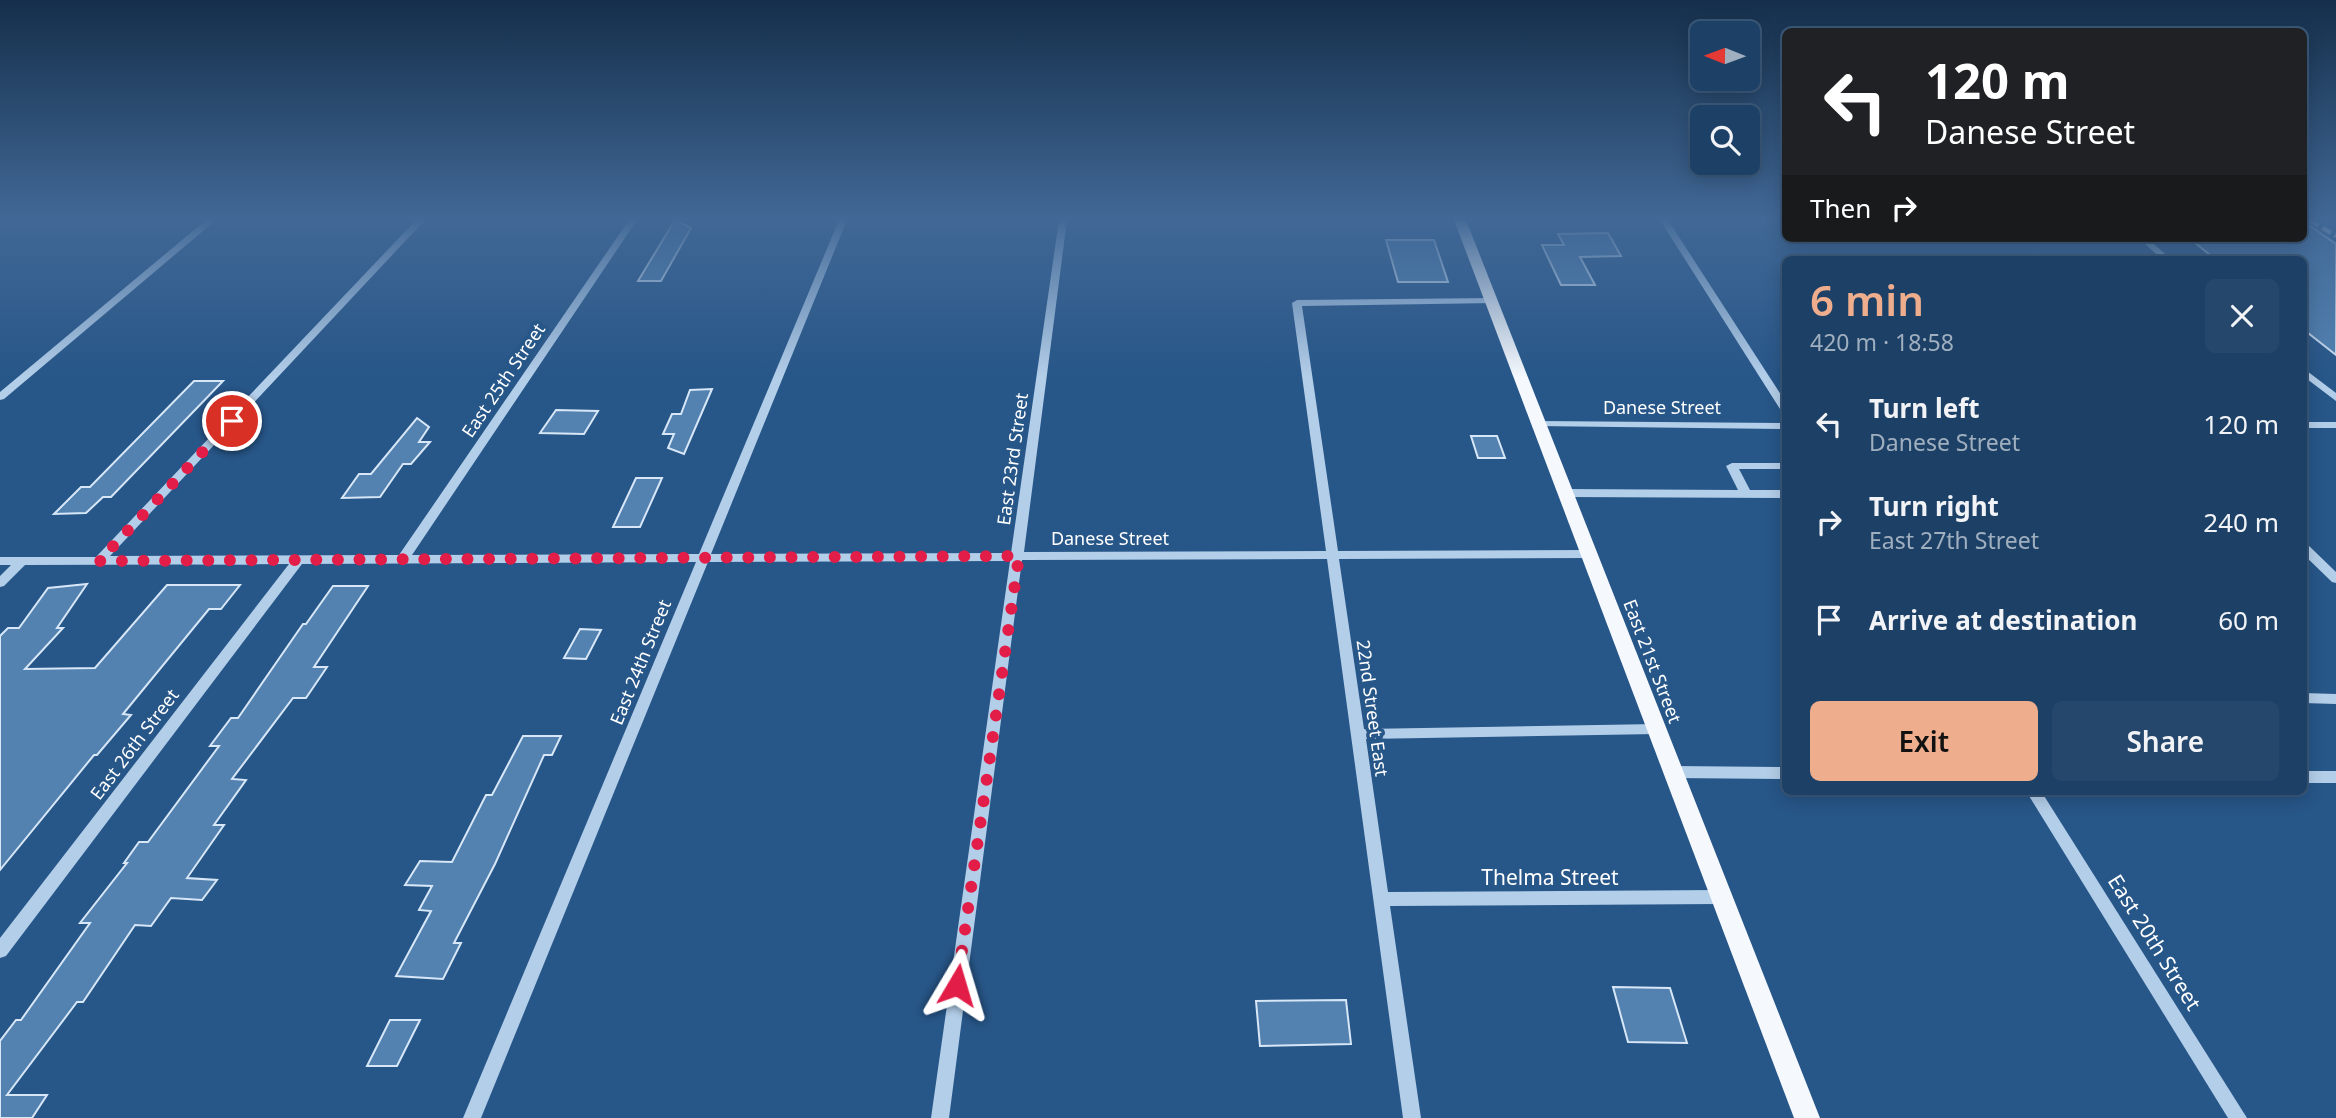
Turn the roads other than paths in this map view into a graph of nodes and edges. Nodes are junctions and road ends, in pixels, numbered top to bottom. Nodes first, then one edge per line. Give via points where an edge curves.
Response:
1 (150, 272) edge
2 (372, 272) edge
3 (598, 272) edge
4 (821, 272) edge
5 (1056, 272) edge
6 (1480, 272) edge
7 (1697, 272) edge
8 (1492, 302) junction
9 (2307, 374) edge
10 (0, 397) edge
11 (2336, 398) edge
12 (1782, 404) edge
13 (1539, 424) junction
14 (2307, 425) edge
15 (2336, 425) edge
16 (1782, 426) edge
17 (1782, 466) edge
18 (1566, 492) junction
19 (1746, 494) junction
20 (1782, 494) edge
21 (2307, 551) edge
22 (1589, 554) junction
23 (1332, 555) junction
24 (1019, 556) junction
25 (704, 557) junction
26 (402, 560) junction
27 (0, 561) edge
28 (22, 561) junction
29 (99, 561) junction
30 (298, 561) junction
31 (2336, 579) edge
32 (0, 583) edge
33 (2307, 698) edge
34 (2336, 699) edge
35 (1657, 729) junction
36 (1357, 734) junction
37 (1674, 772) junction
38 (1782, 773) edge
39 (2307, 777) edge
40 (2336, 778) edge
41 (2036, 795) edge
42 (1720, 897) junction
43 (1381, 899) junction
44 (0, 951) edge
45 (472, 1118) edge
46 (940, 1118) edge
47 (1412, 1118) edge
48 (1807, 1118) edge
49 (2238, 1118) edge

1 - 10 street
2 - 29 street
3 - 26 street, East 25th Street
4 - 25 street, East 24th Street
5 - 24 street, East 23rd Street
6 - 8 main road, East 21st Street
7 - 12 street
8 - 13 main road, East 21st Street
8 - 23 street, 22nd Street East via 1297,303
9 - 11 street
13 - 16 street, Danese Street
13 - 18 main road, East 21st Street
14 - 15 street
17 - 19 street via 1732,466
18 - 19 street
18 - 22 main road, East 21st Street
19 - 20 street
21 - 31 street
22 - 23 street, Danese Street
22 - 35 main road, East 21st Street
23 - 24 street, Danese Street
23 - 36 street, 22nd Street East
24 - 25 street, Danese Street
24 - 46 street, East 23rd Street
25 - 26 street, Danese Street
25 - 45 street, East 24th Street
26 - 30 street, Danese Street
27 - 28 street, Danese Street
28 - 29 street, Danese Street
28 - 32 street
29 - 30 street, Danese Street
30 - 44 street, East 26th Street
33 - 34 street
35 - 36 street
35 - 37 main road, East 21st Street
36 - 43 street, 22nd Street East
37 - 38 street
37 - 42 main road, East 21st Street
39 - 40 street
41 - 49 street, East 20th Street
42 - 43 street, Thelma Street
42 - 48 main road, East 21st Street
43 - 47 street, 22nd Street East

